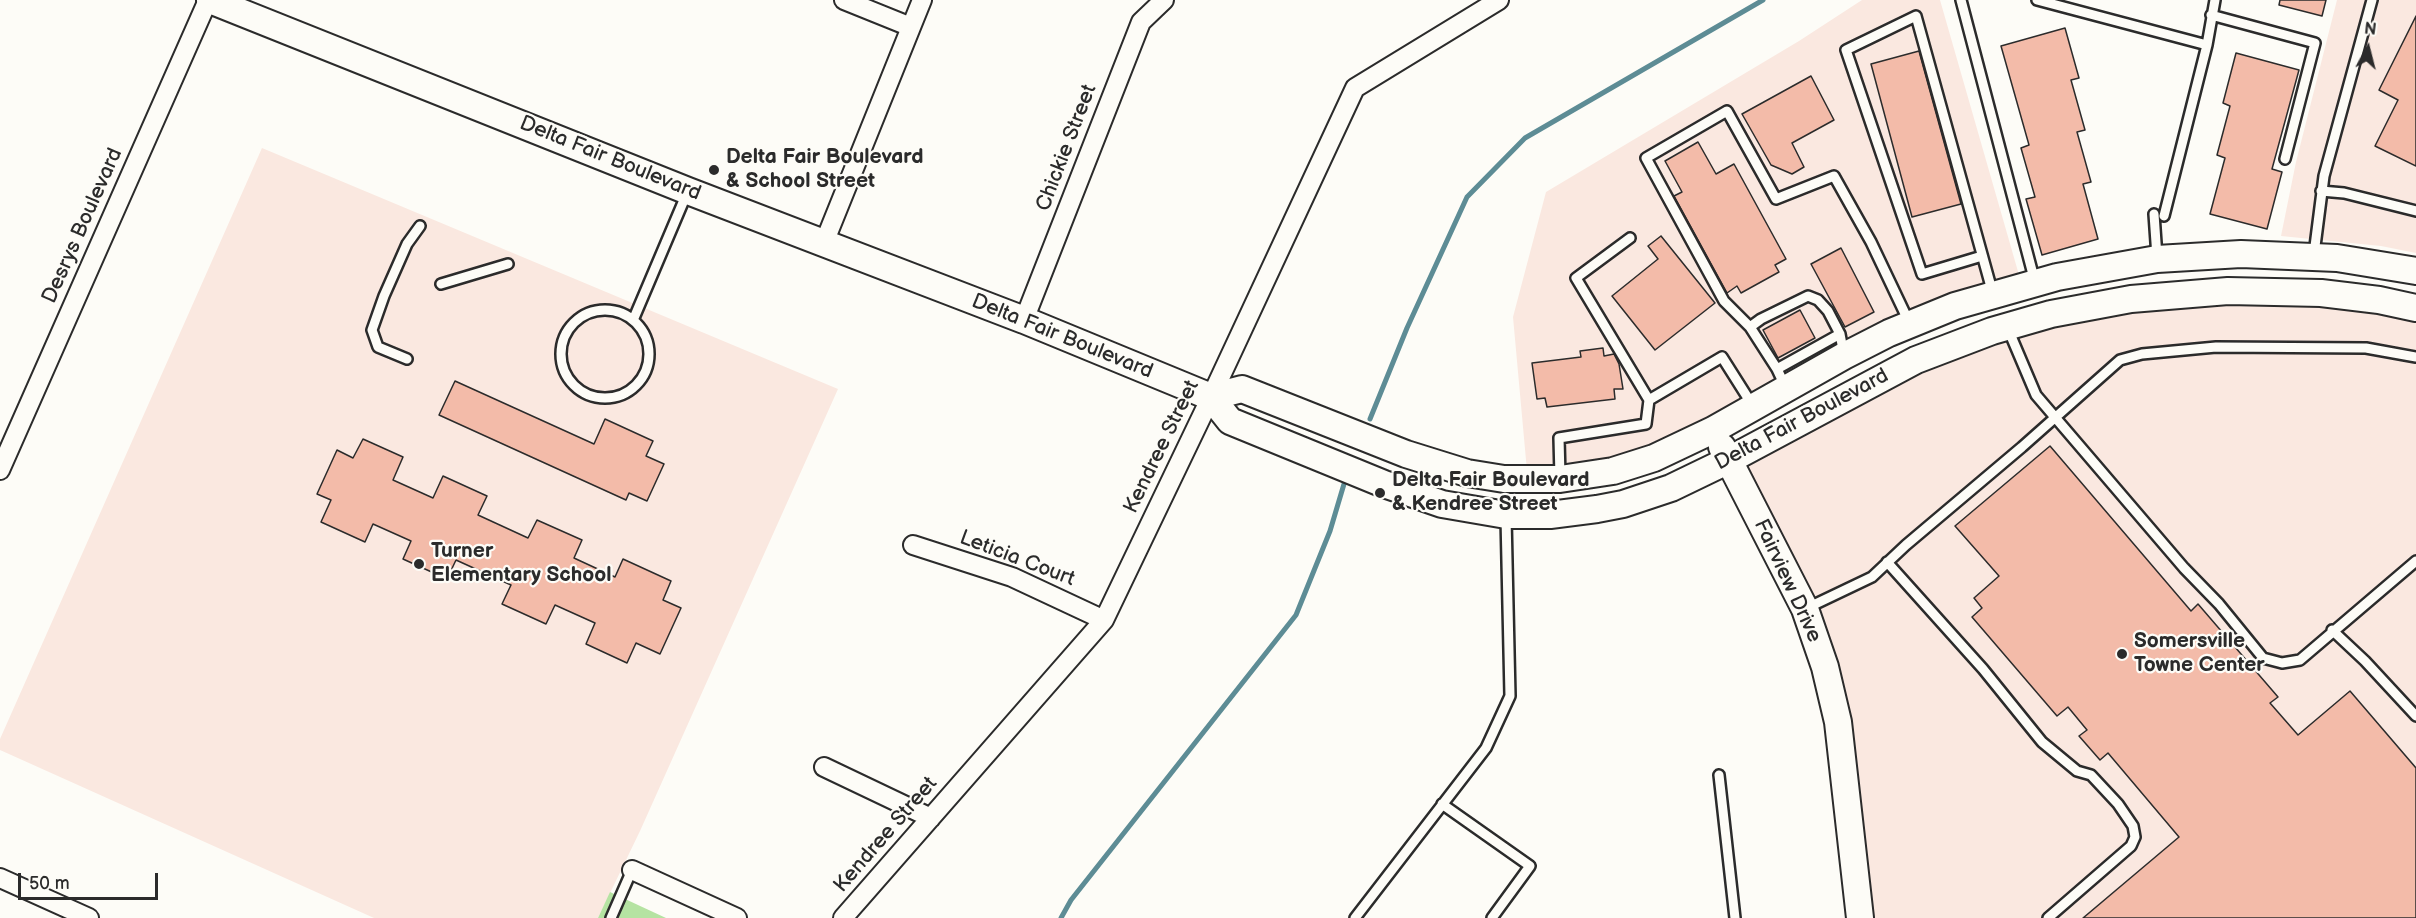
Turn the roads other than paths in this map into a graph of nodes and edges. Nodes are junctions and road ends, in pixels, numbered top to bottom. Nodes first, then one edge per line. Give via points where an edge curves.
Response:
1 (209, 0) edge
2 (844, 0) edge
3 (922, 0) edge
4 (1164, 0) edge
5 (1499, 0) edge
6 (1961, 0) edge
7 (2037, 0) edge
8 (2215, 0) edge
9 (2372, 0) edge
10 (2211, 15) junction
11 (911, 27) junction
12 (2207, 45) junction
13 (2285, 159) dead end
14 (688, 191) junction
15 (2321, 191) junction
16 (2416, 211) edge
17 (420, 226) dead end
18 (1630, 238) dead end
19 (825, 243) junction
20 (1982, 256) junction
21 (2314, 256) junction
22 (2157, 259) junction
23 (508, 264) dead end
24 (2416, 271) edge
25 (2035, 282) junction
26 (441, 284) dead end
27 (1993, 294) junction
28 (2416, 308) edge
29 (634, 318) junction
30 (1024, 320) junction
31 (1910, 324) junction
32 (1750, 327) junction
33 (2007, 327) junction
34 (1842, 345) junction
35 (2416, 357) edge
36 (407, 359) dead end
37 (1781, 379) junction
38 (1211, 397) junction
39 (1649, 400) junction
40 (1753, 407) junction
41 (2054, 417) junction
42 (1713, 430) junction
43 (1729, 460) junction
44 (0, 470) edge
45 (1560, 479) junction
46 (1506, 515) junction
47 (913, 545) dead end
48 (2416, 561) edge
49 (1887, 562) junction
50 (1805, 609) junction
51 (1104, 620) junction
52 (2332, 630) junction
53 (2416, 716) edge
54 (824, 767) dead end
55 (1719, 775) dead end
56 (1442, 804) junction
57 (931, 818) junction
58 (632, 870) joint
59 (0, 878) edge
60 (89, 918) edge
61 (611, 918) edge
62 (737, 918) edge
63 (843, 918) edge
64 (1355, 918) edge
65 (1492, 918) edge
66 (1735, 918) edge
67 (1860, 918) edge
68 (2048, 918) edge

1 - 14 main road, Delta Fair Boulevard
1 - 44 street, Desrys Boulevard
2 - 11 street
3 - 11 street
4 - 30 street, Chickie Street via 1141,22
5 - 38 street, Kendree Street via 1355,88
6 - 25 lane
7 - 12 lane
8 - 10 lane
9 - 15 lane
10 - 12 lane
10 - 13 lane via 2315,43
11 - 19 street
12 - 22 lane via 2159,215
14 - 19 main road, Delta Fair Boulevard
14 - 29 lane
15 - 16 lane
15 - 21 lane
17 - 36 lane via 406,244 372,330 378,347
18 - 39 lane via 1576,278
19 - 30 main road, Delta Fair Boulevard
20 - 20 lane via 1922,39 1916,16 1846,50 1922,274
20 - 27 lane
21 - 22 main road, Delta Fair Boulevard via 2241,254
21 - 24 main road, Delta Fair Boulevard
22 - 25 main road, Delta Fair Boulevard
23 - 26 lane
25 - 27 main road, Delta Fair Boulevard
27 - 31 main road, Delta Fair Boulevard
28 - 33 main road, Delta Fair Boulevard via 2321,293 2228,291 2105,303
29 - 29 lane via 650,342 649,370 631,392 604,400 577,390 561,367 562,338 580,316 607,308
30 - 38 main road, Delta Fair Boulevard
31 - 32 lane via 1834,176 1776,199 1727,111 1646,158 1724,301
31 - 34 main road, Delta Fair Boulevard
32 - 34 lane via 1808,296 1823,306
32 - 37 lane
33 - 41 lane via 2036,395
33 - 43 main road, Delta Fair Boulevard via 1899,368
34 - 37 main road, Delta Fair Boulevard
35 - 41 lane via 2366,348 2293,346 2216,347 2142,354 2120,360
37 - 40 main road, Delta Fair Boulevard
38 - 45 main road, Delta Fair Boulevard via 1242,389 1456,470 1504,479
38 - 46 main road, Delta Fair Boulevard via 1230,421 1386,485 1442,504
38 - 51 street, Kendree Street
39 - 40 lane via 1722,357
39 - 45 lane via 1646,424 1559,438
40 - 42 main road, Delta Fair Boulevard
41 - 49 lane
41 - 52 lane via 2263,658 2282,663 2300,660
42 - 43 main road, Fairview Drive
42 - 45 main road, Delta Fair Boulevard via 1635,465
43 - 46 main road, Delta Fair Boulevard via 1671,488 1623,504 1550,515
43 - 50 main road, Fairview Drive
46 - 56 lane via 1510,696 1486,748
47 - 51 street, Leticia Court via 1012,577
48 - 52 lane
49 - 50 lane via 1872,576
49 - 68 lane via 2042,742 2077,771 2091,775 2133,826 2135,837 2131,846
50 - 67 main road, Fairview Drive via 1838,722
51 - 57 street, Kendree Street
52 - 53 lane
54 - 57 street
55 - 66 lane
56 - 64 lane
56 - 65 lane via 1530,866
57 - 63 street, Kendree Street
58 - 61 lane
58 - 62 street
59 - 60 street

